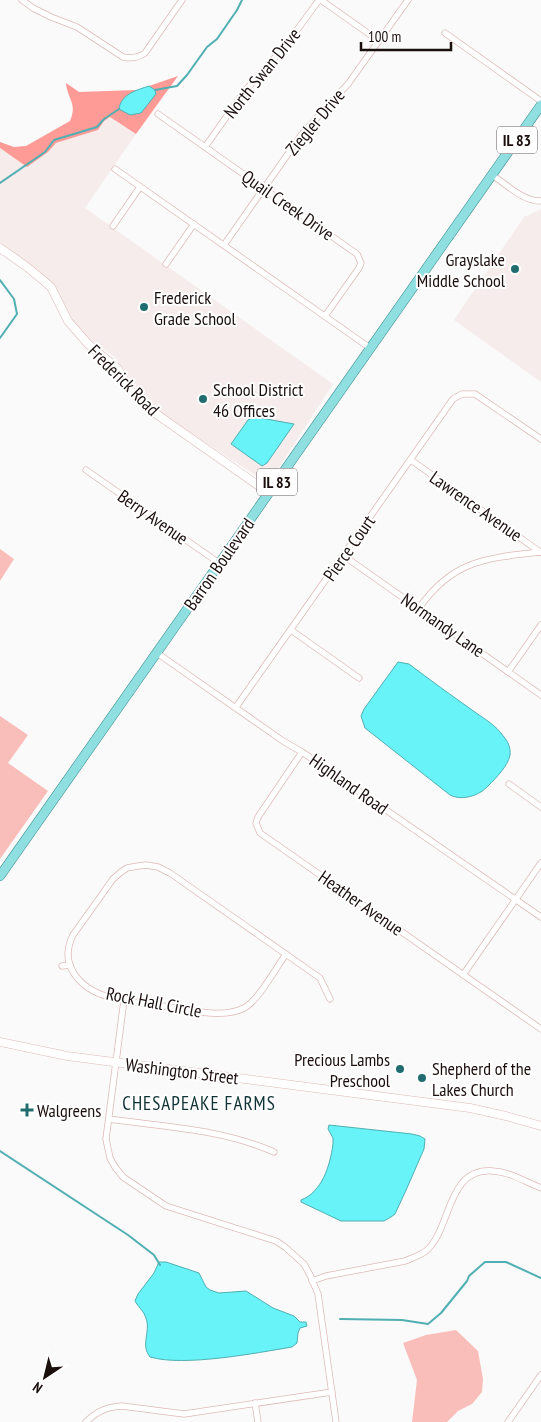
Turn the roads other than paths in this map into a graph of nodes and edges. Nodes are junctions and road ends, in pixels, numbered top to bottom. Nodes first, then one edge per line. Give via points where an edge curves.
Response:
1 (22, 0) edge
2 (182, 0) edge
3 (320, 0) edge
4 (408, 0) edge
5 (445, 32) dead end
6 (379, 41) junction
7 (541, 103) edge
8 (158, 114) dead end
9 (205, 147) junction
10 (115, 169) dead end
11 (492, 175) junction
12 (140, 186) junction
13 (263, 188) junction
14 (541, 201) edge
15 (194, 224) junction
16 (113, 226) dead end
17 (224, 245) junction
18 (0, 248) edge
19 (166, 264) dead end
20 (325, 316) junction
21 (370, 348) junction
22 (541, 439) edge
23 (411, 460) junction
24 (86, 470) dead end
25 (269, 493) junction
26 (541, 552) edge
27 (344, 556) junction
28 (219, 564) junction
29 (419, 608) junction
30 (541, 625) edge
31 (291, 630) junction
32 (157, 653) junction
33 (508, 672) junction
34 (359, 678) dead end
35 (541, 695) edge
36 (236, 707) junction
37 (302, 752) junction
38 (509, 784) dead end
39 (541, 807) edge
40 (541, 863) edge
41 (0, 876) edge
42 (516, 900) junction
43 (541, 917) edge
44 (286, 954) junction
45 (70, 965) junction
46 (62, 966) dead end
47 (463, 975) junction
48 (330, 999) dead end
49 (124, 1000) junction
50 (541, 1029) edge
51 (0, 1042) edge
52 (116, 1062) junction
53 (109, 1119) junction
54 (541, 1126) edge
55 (274, 1152) dead end
56 (541, 1188) edge
57 (312, 1280) junction
58 (541, 1375) edge
59 (332, 1392) junction
60 (255, 1403) junction
61 (184, 1414) junction
62 (86, 1422) edge
63 (184, 1422) edge
64 (258, 1422) edge
65 (336, 1422) edge
66 (508, 1422) edge

1 - 2 street via 129,58 144,52
3 - 6 street
3 - 9 street, North Swan Drive via 244,92
4 - 6 street, Ziegler Drive
5 - 7 street
6 - 13 street, Ziegler Drive via 348,84 302,134
7 - 11 main road, Barron Boulevard / IL 83
8 - 9 street, Quail Creek Drive
9 - 13 street, Quail Creek Drive
10 - 12 street
11 - 14 street via 526,198
11 - 21 main road, Barron Boulevard / IL 83
12 - 15 street
12 - 16 street
13 - 17 street, Ziegler Drive
13 - 20 street, Quail Creek Drive via 360,259 359,268
15 - 17 street
15 - 19 street
17 - 20 street
18 - 25 main road, Frederick Road via 50,287 68,321 88,344 117,368 134,395
20 - 21 street
21 - 25 main road, Barron Boulevard / IL 83
22 - 23 street, Pierce Court via 481,396 465,393 453,399
23 - 26 street, Lawrence Avenue
23 - 27 street, Pierce Court
24 - 28 street, Berry Avenue
25 - 28 main road, Barron Boulevard / IL 83
26 - 29 street via 486,559 464,567 440,583
27 - 29 street, Normandy Lane
27 - 31 street, Pierce Court
28 - 32 main road, Barron Boulevard / IL 83
29 - 33 street, Normandy Lane
30 - 33 street
31 - 34 street
31 - 36 street, Pierce Court
32 - 36 street, Highland Road
32 - 41 main road, Barron Boulevard / IL 83
33 - 35 street, Normandy Lane
36 - 37 street, Highland Road
37 - 42 street, Highland Road
37 - 47 street, Heather Avenue via 258,818 256,823 260,833
38 - 39 street
40 - 42 street
42 - 43 street, Highland Road
42 - 47 street
44 - 45 street via 170,873 158,866 137,863 113,879 74,935 68,948
44 - 48 street via 320,978
44 - 49 street, Rock Hall Circle via 254,1000 237,1011 217,1013
45 - 46 street
45 - 49 street, Rock Hall Circle via 77,978 86,985 108,997
47 - 50 street, Heather Avenue
49 - 52 street
51 - 52 main road, Washington Street
52 - 53 street
52 - 54 main road, Washington Street via 429,1102
53 - 55 street via 215,1133
53 - 57 street via 107,1148 123,1177 166,1206 276,1242 296,1255
56 - 57 street via 493,1171 472,1175 454,1194 438,1236 417,1257
57 - 59 street via 318,1294
58 - 66 street
59 - 60 street
59 - 65 street
60 - 61 street
60 - 64 street
61 - 62 street via 122,1406 101,1410
61 - 63 street

